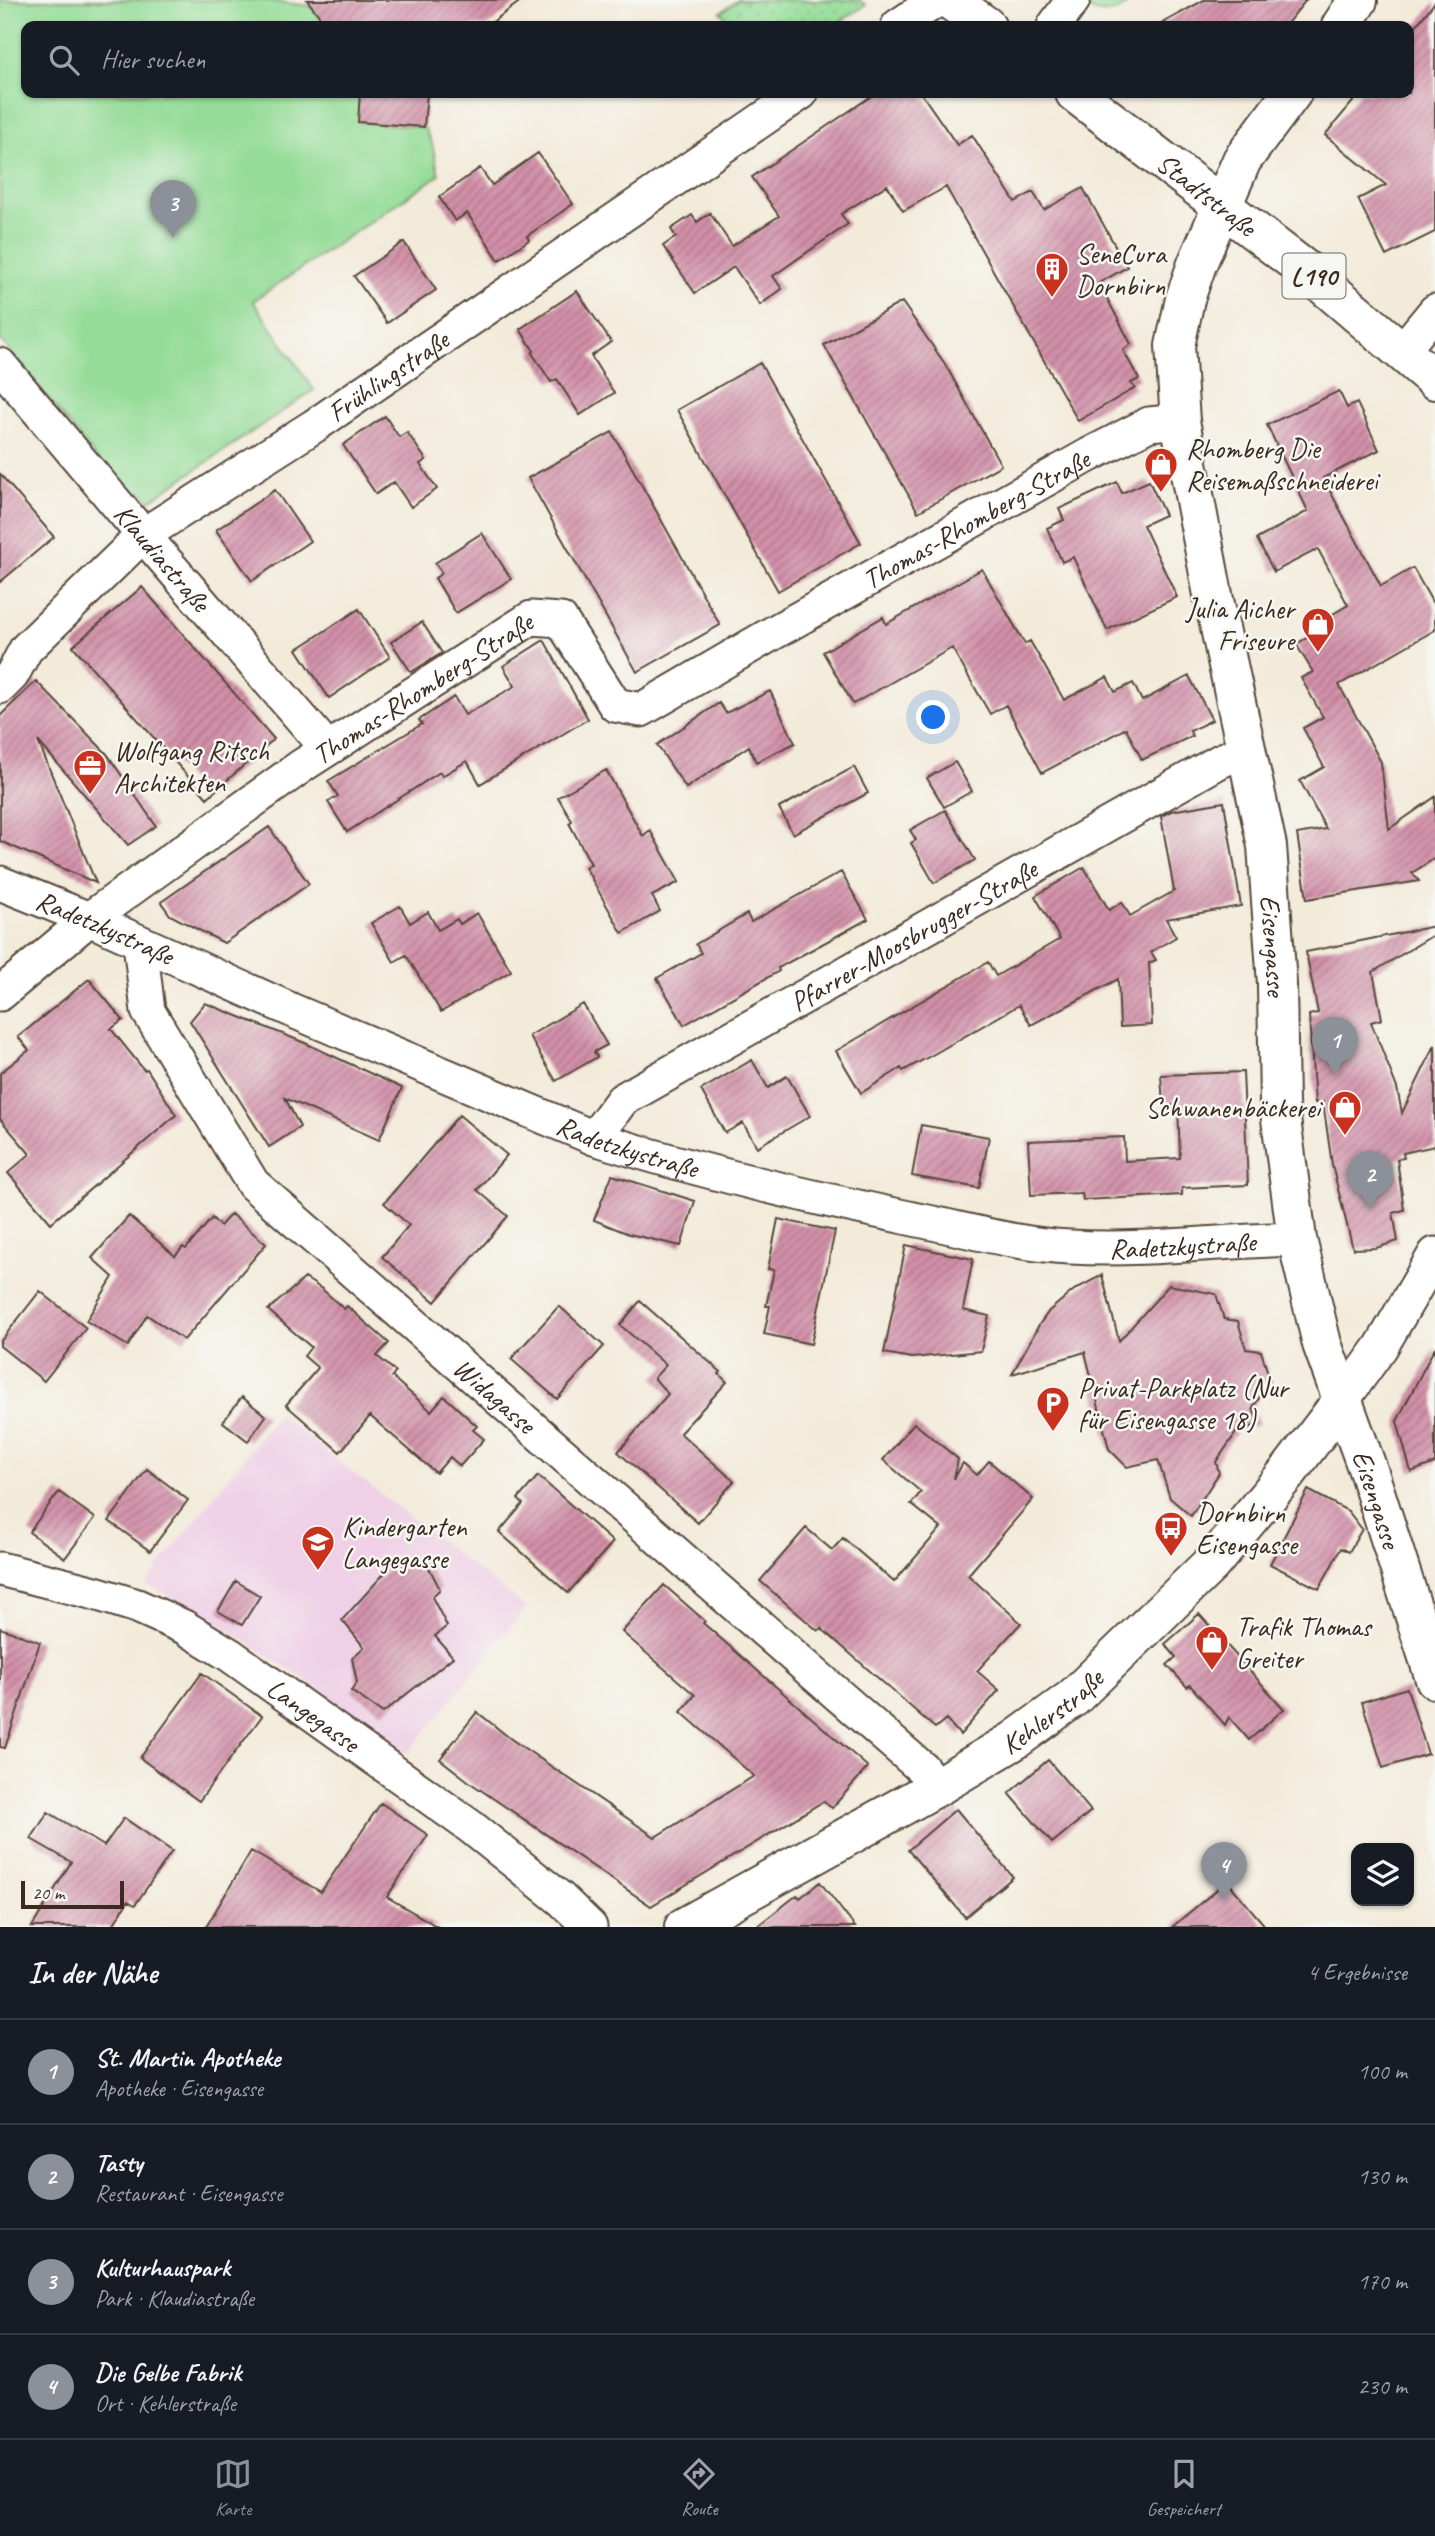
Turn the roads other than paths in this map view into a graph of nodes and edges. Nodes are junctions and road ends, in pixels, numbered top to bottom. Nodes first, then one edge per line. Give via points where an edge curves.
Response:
1 (937, 0) edge
2 (950, 0) edge
3 (1073, 0) edge
4 (1358, 0) edge
5 (906, 21) edge
6 (979, 21) edge
7 (1058, 21) edge
8 (1344, 21) edge
9 (795, 98) edge
10 (1081, 98) edge
11 (1288, 98) edge
12 (1222, 207) junction
13 (1435, 311) edge
14 (1402, 351) junction
15 (0, 365) edge
16 (1435, 380) edge
17 (1180, 421) junction
18 (143, 535) junction
19 (0, 687) edge
20 (327, 748) junction
21 (1246, 750) junction
22 (0, 883) edge
23 (89, 919) junction
24 (140, 943) junction
25 (0, 995) edge
26 (594, 1138) junction
27 (1297, 1240) junction
28 (1435, 1254) edge
29 (1342, 1401) junction
30 (0, 1569) edge
31 (1435, 1679) edge
32 (935, 1788) junction
33 (590, 1927) edge
34 (684, 1927) edge

1 - 5 street
2 - 6 main road
3 - 7 street
4 - 8 main road
9 - 18 street, Frühlingstraße via 314,426
10 - 12 main road, Stadtstraße / L190
11 - 12 main road, Eisengasse via 1242,160
12 - 14 main road, Stadtstraße / L190
12 - 17 main road, Eisengasse via 1185,299 1175,346
13 - 14 street
14 - 16 main road, Stadtstraße / L190
15 - 18 street, Klaudiastraße
17 - 20 street, Thomas-Rhomberg-Straße via 1149,424 1089,455 641,710 615,705 561,620 531,618
17 - 21 main road, Eisengasse
18 - 19 street, Frühlingstraße via 26,649
18 - 20 street, Klaudiastraße
20 - 23 street, Thomas-Rhomberg-Straße
21 - 26 street, Pfarrer-Moosbrugger-Straße via 622,1100
21 - 27 main road, Eisengasse via 1267,846 1277,984 1279,1104
22 - 23 street, Radetzkystraße
23 - 24 street, Radetzkystraße
23 - 25 street, Thomas-Rhomberg-Straße
24 - 26 street, Radetzkystraße
24 - 32 street, Widagasse via 148,1011 253,1184 923,1769
26 - 27 street, Radetzkystraße via 848,1205 1066,1247
27 - 29 main road, Eisengasse via 1322,1344
28 - 29 street via 1381,1347
29 - 31 main road, Eisengasse
29 - 32 main road, Kehlerstraße via 1210,1564 1073,1698
30 - 33 street, Langegasse via 137,1606 184,1627 471,1828
32 - 34 main road, Kehlerstraße

